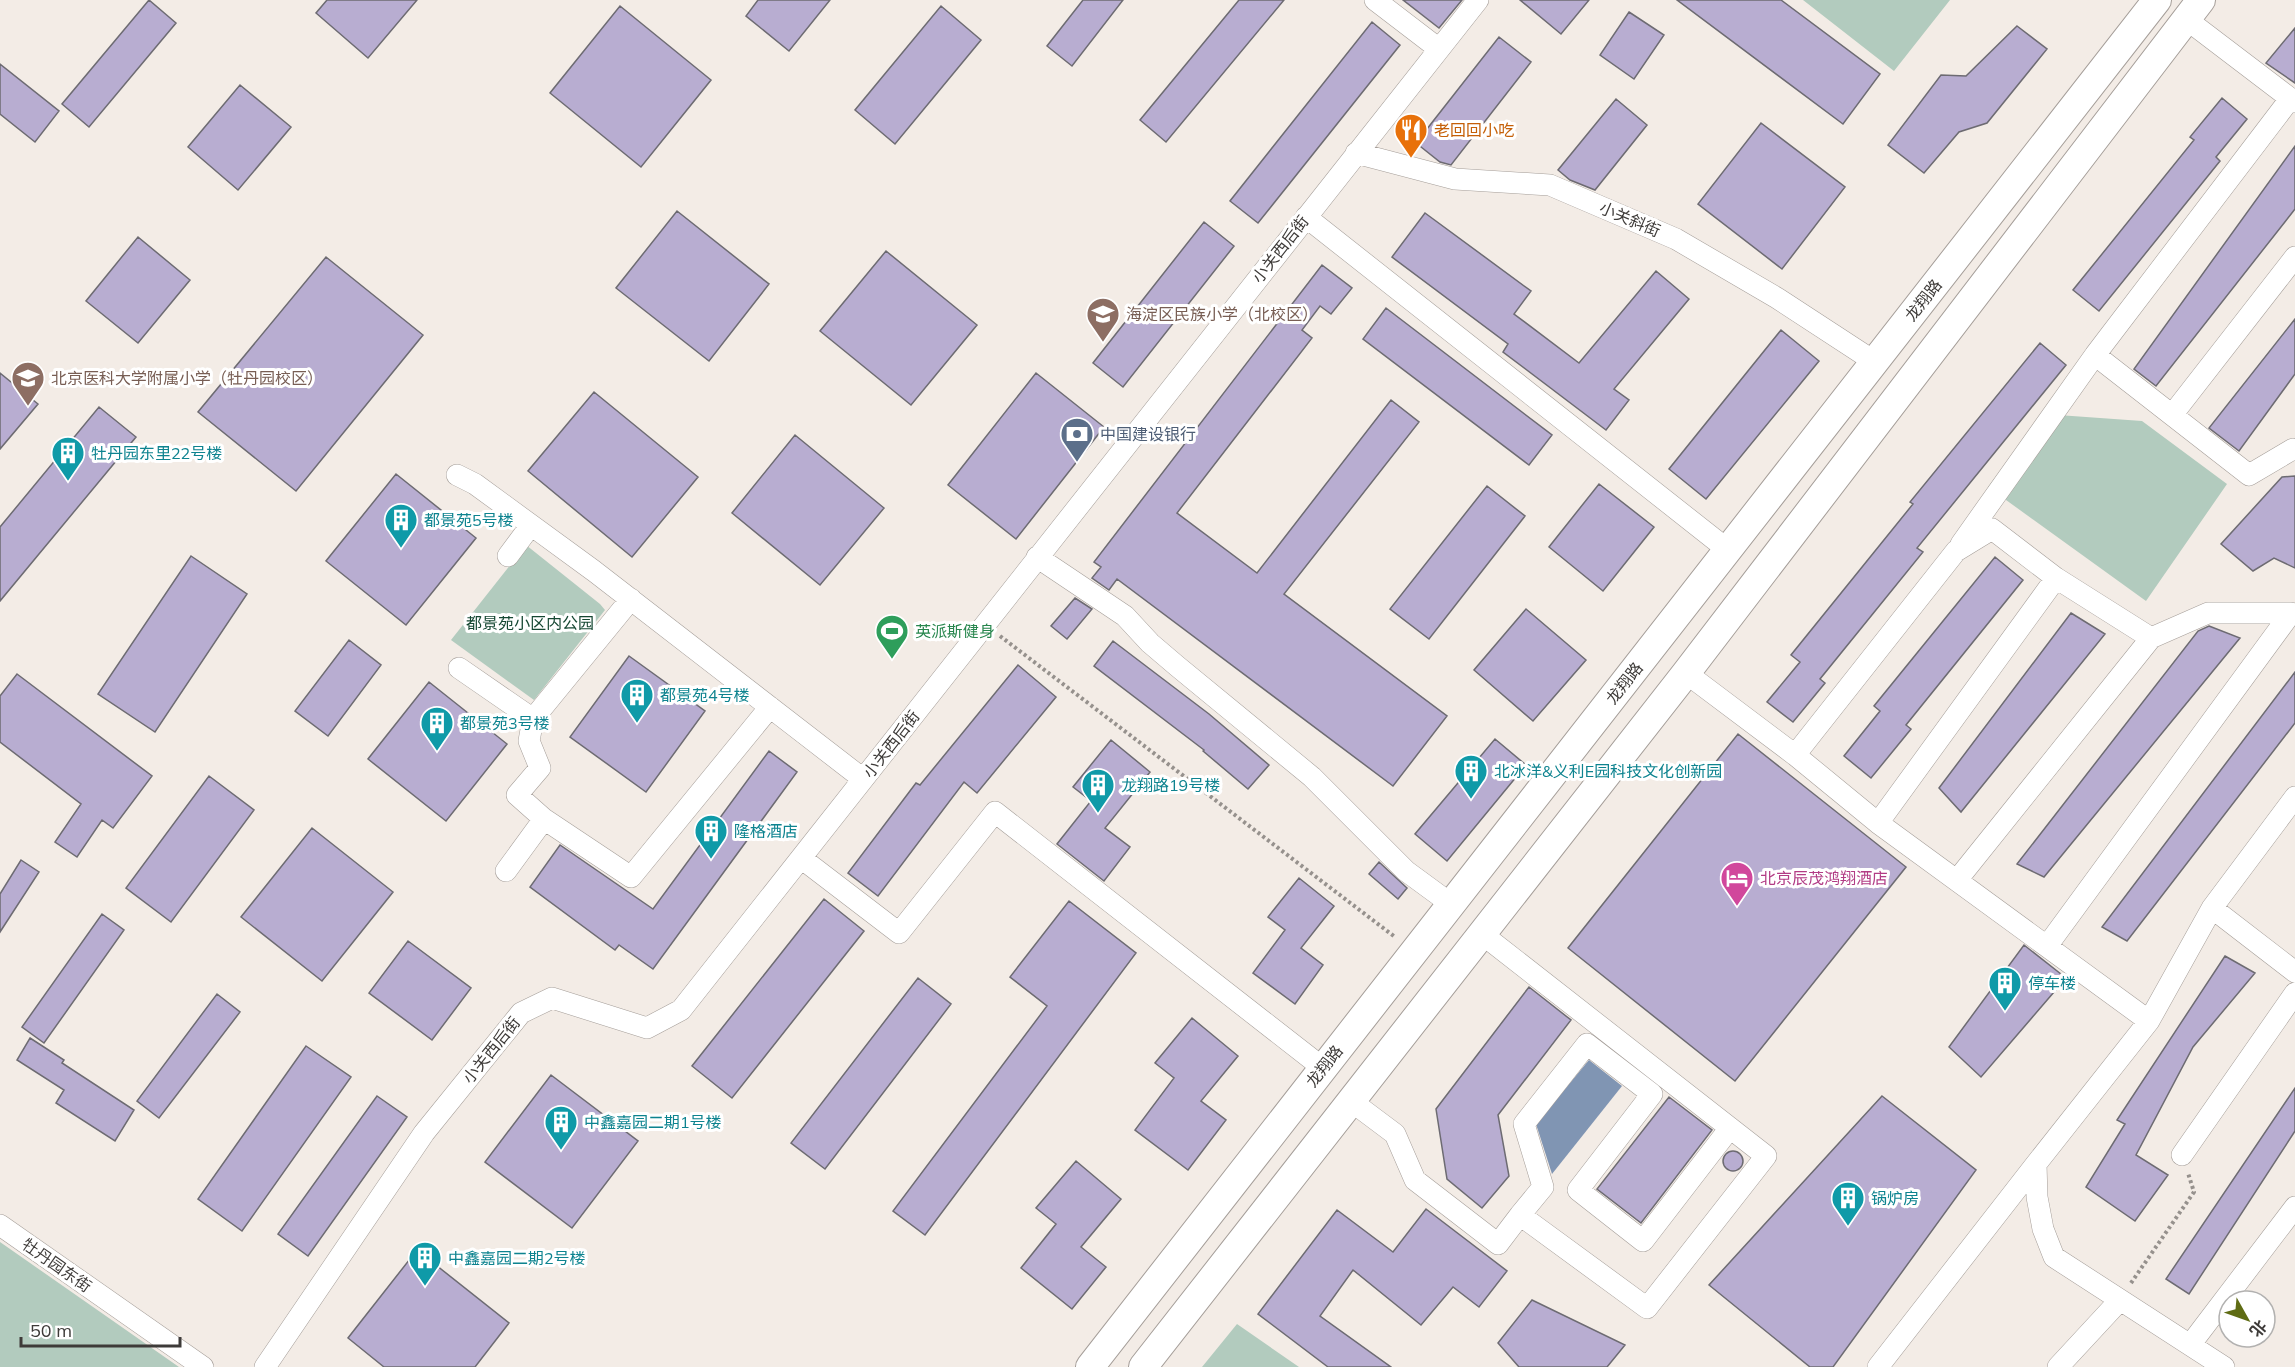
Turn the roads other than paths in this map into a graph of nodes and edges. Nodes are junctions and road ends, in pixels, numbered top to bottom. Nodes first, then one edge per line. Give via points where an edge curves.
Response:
1 (1375, 0) edge
2 (1478, 0) edge
3 (2157, 0) edge
4 (2194, 10) edge
5 (1439, 49) junction
6 (2293, 100) edge
7 (1356, 153) junction
8 (1306, 217) junction
9 (2295, 257) edge
10 (2095, 355) junction
11 (1875, 362) junction
12 (2172, 415) junction
13 (2294, 449) edge
14 (457, 475) dead end
15 (531, 525) junction
16 (1728, 550) junction
17 (1956, 551) junction
18 (508, 556) dead end
19 (1037, 557) junction
20 (2056, 578) junction
21 (631, 599) junction
22 (2293, 614) edge
23 (2151, 638) junction
24 (459, 668) dead end
25 (1686, 673) junction
26 (770, 707) junction
27 (533, 719) junction
28 (1795, 755) junction
29 (863, 779) junction
30 (2295, 797) edge
31 (544, 819) junction
32 (1878, 823) junction
33 (801, 858) junction
34 (506, 871) dead end
35 (1957, 880) junction
36 (1451, 904) junction
37 (2212, 908) junction
38 (1482, 934) junction
39 (2047, 946) junction
40 (2295, 972) edge
41 (2295, 993) edge
42 (2149, 1021) junction
43 (1323, 1068) junction
44 (1352, 1101) junction
45 (1730, 1128) junction
46 (2182, 1155) road end
47 (2036, 1164) junction
48 (2295, 1207) edge
49 (1530, 1211) junction
50 (0, 1225) edge
51 (2120, 1300) junction
52 (2190, 1346) junction
53 (203, 1367) edge
54 (265, 1367) edge
55 (1090, 1367) edge
56 (1143, 1367) edge
57 (1878, 1367) edge
58 (2058, 1367) edge
59 (2224, 1367) edge

1 - 5 street
2 - 5 street, 小关西后街
3 - 11 street, 龙翔路
4 - 6 street
4 - 25 street
5 - 7 street, 小关西后街
6 - 10 street
7 - 8 street, 小关西后街
7 - 11 street, 小关斜街 via 1455,179 1550,184 1676,239
8 - 16 street
8 - 19 street, 小关西后街
9 - 12 street
10 - 12 street
10 - 17 street
11 - 16 street, 龙翔路
12 - 13 street via 2249,475
14 - 15 street
15 - 18 street
15 - 21 street
16 - 36 street, 龙翔路
17 - 20 street via 1992,529
17 - 28 street
19 - 29 street, 小关西后街
19 - 36 street via 1125,616 1150,643 1312,777 1406,871
20 - 23 street
20 - 32 street
21 - 26 street
21 - 27 street
22 - 23 street via 2208,613
22 - 39 street
23 - 35 street
24 - 27 street
25 - 28 street
25 - 38 street
26 - 29 street
26 - 31 street via 631,877
27 - 31 street via 529,741 540,768 517,795
28 - 32 street
29 - 33 street, 小关西后街
30 - 37 street
31 - 34 street
32 - 35 street
33 - 43 street via 899,933 995,812
33 - 54 street, 小关西后街 via 681,1010 647,1028 552,999 521,1013 423,1133
35 - 39 street
36 - 43 street, 龙翔路
37 - 40 street
37 - 42 street
38 - 44 street
38 - 45 street via 1586,1025
39 - 42 street
41 - 46 street
42 - 47 street
43 - 55 street, 龙翔路
44 - 49 street via 1395,1134 1415,1180 1498,1244
44 - 56 street
45 - 49 street via 1766,1156 1647,1308
45 - 49 street via 1643,1240 1578,1190 1652,1094 1587,1044 1524,1124 1543,1187
47 - 51 street via 2043,1229 2054,1257
47 - 57 street
48 - 52 street
50 - 53 street, 牡丹园东街
51 - 52 street
51 - 58 street
52 - 59 street

